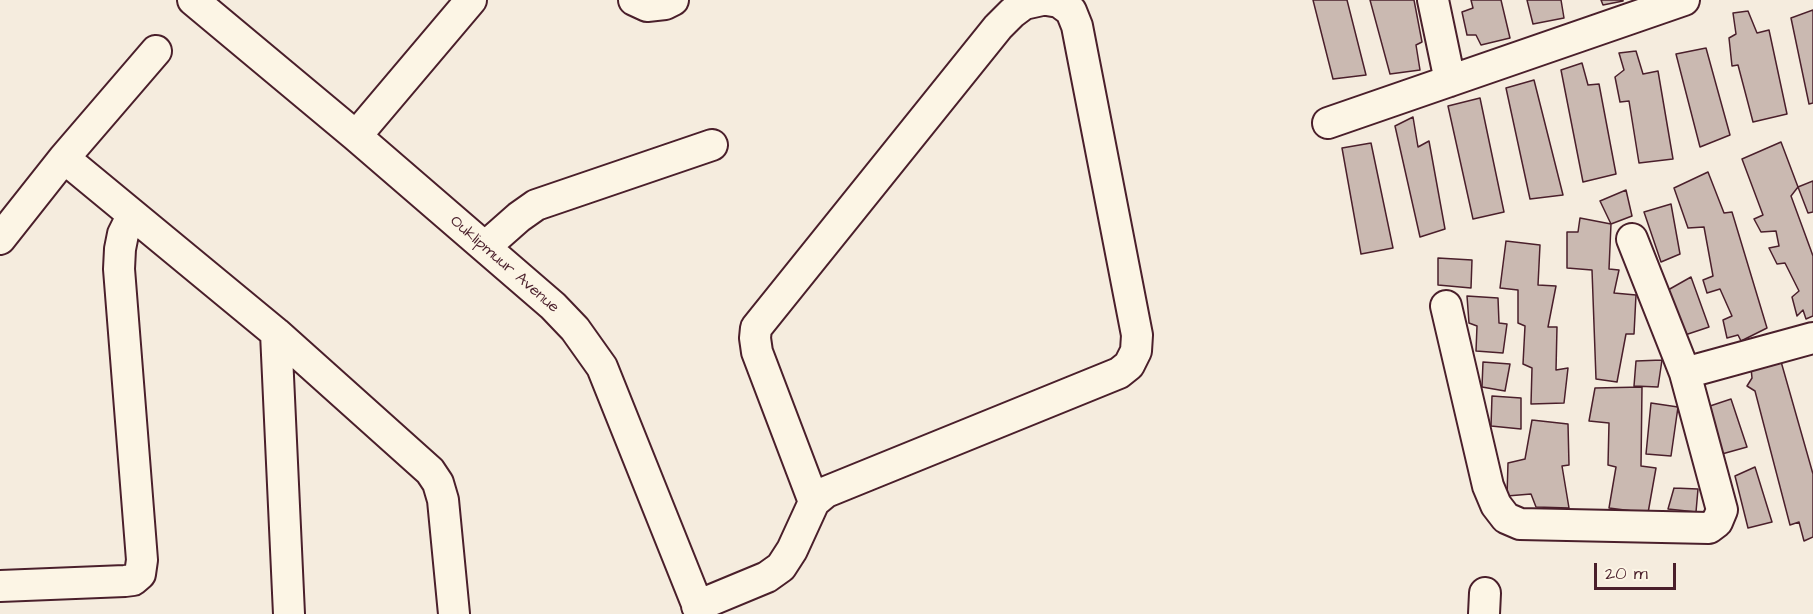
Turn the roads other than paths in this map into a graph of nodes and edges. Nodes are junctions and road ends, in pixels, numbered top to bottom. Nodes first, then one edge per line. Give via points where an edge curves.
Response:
1 (193, 0) edge
2 (471, 0) edge
3 (634, 0) edge
4 (673, 0) edge
5 (1042, 0) edge
6 (1047, 0) edge
7 (1433, 0) edge
8 (1684, 0) edge
9 (156, 51) dead end
10 (1450, 81) junction
11 (1328, 123) dead end
12 (356, 136) junction
13 (712, 145) dead end
14 (64, 158) junction
15 (132, 216) junction
16 (0, 239) edge
17 (1632, 239) dead end
18 (485, 247) junction
19 (1446, 306) dead end
20 (276, 333) junction
21 (1813, 338) edge
22 (1685, 373) junction
23 (814, 502) junction
24 (0, 586) edge
25 (699, 610) edge
26 (289, 614) edge
27 (454, 614) edge

1 - 12 street, Ouklipmuur Avenue
2 - 12 street
3 - 4 street via 647,6
5 - 23 street via 1024,4 998,27 756,328 757,352
6 - 23 street via 1059,2 1071,11 1077,26 1137,335 1136,351 1129,365 1119,373 826,492
7 - 10 street
8 - 10 street
9 - 14 street
10 - 11 street
12 - 18 street, Ouklipmuur Avenue
13 - 18 street via 536,205
14 - 15 street
14 - 16 street
15 - 20 street
15 - 24 street via 123,234 119,269 140,574 125,581
17 - 22 street
18 - 25 street, Ouklipmuur Avenue via 568,321 602,367
19 - 22 street via 1488,486 1506,518 1520,524 1709,528 1714,525 1722,510
20 - 26 street
20 - 27 street via 438,483 446,517
21 - 22 street
23 - 25 street via 781,567

